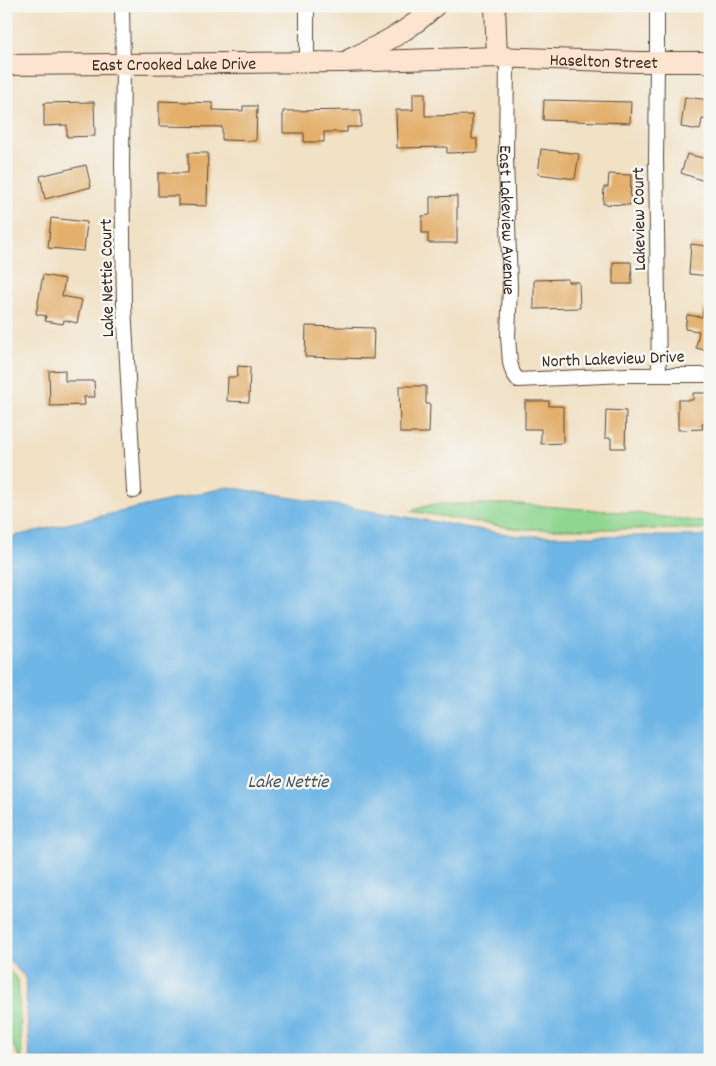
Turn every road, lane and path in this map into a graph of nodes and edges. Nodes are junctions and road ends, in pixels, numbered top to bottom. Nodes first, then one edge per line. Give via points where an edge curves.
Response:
1 (122, 6) edge
2 (307, 6) edge
3 (435, 6) edge
4 (495, 6) edge
5 (657, 6) edge
6 (502, 58) junction
7 (342, 62) junction
8 (658, 62) junction
9 (710, 62) edge
10 (307, 63) junction
11 (123, 64) junction
12 (6, 65) edge
13 (659, 375) junction
14 (710, 375) edge
15 (518, 380) joint
16 (134, 491) dead end

1 - 11 street, Lake Nettie Court
2 - 10 street
3 - 7 street, East Crooked Lake Drive via 406,30
4 - 6 street, East Lakeview Avenue
5 - 8 street, Lakeview Court
6 - 7 street, East Crooked Lake Drive
6 - 8 street, Haselton Street
6 - 15 street, East Lakeview Avenue via 510,287 508,336 510,363
7 - 10 street, East Crooked Lake Drive
8 - 9 street, Haselton Street
8 - 13 street, Lakeview Court
10 - 11 street, East Crooked Lake Drive
11 - 12 street, East Crooked Lake Drive
11 - 16 street, Lake Nettie Court via 124,305
13 - 14 street, North Lakeview Drive
13 - 15 street, North Lakeview Drive

